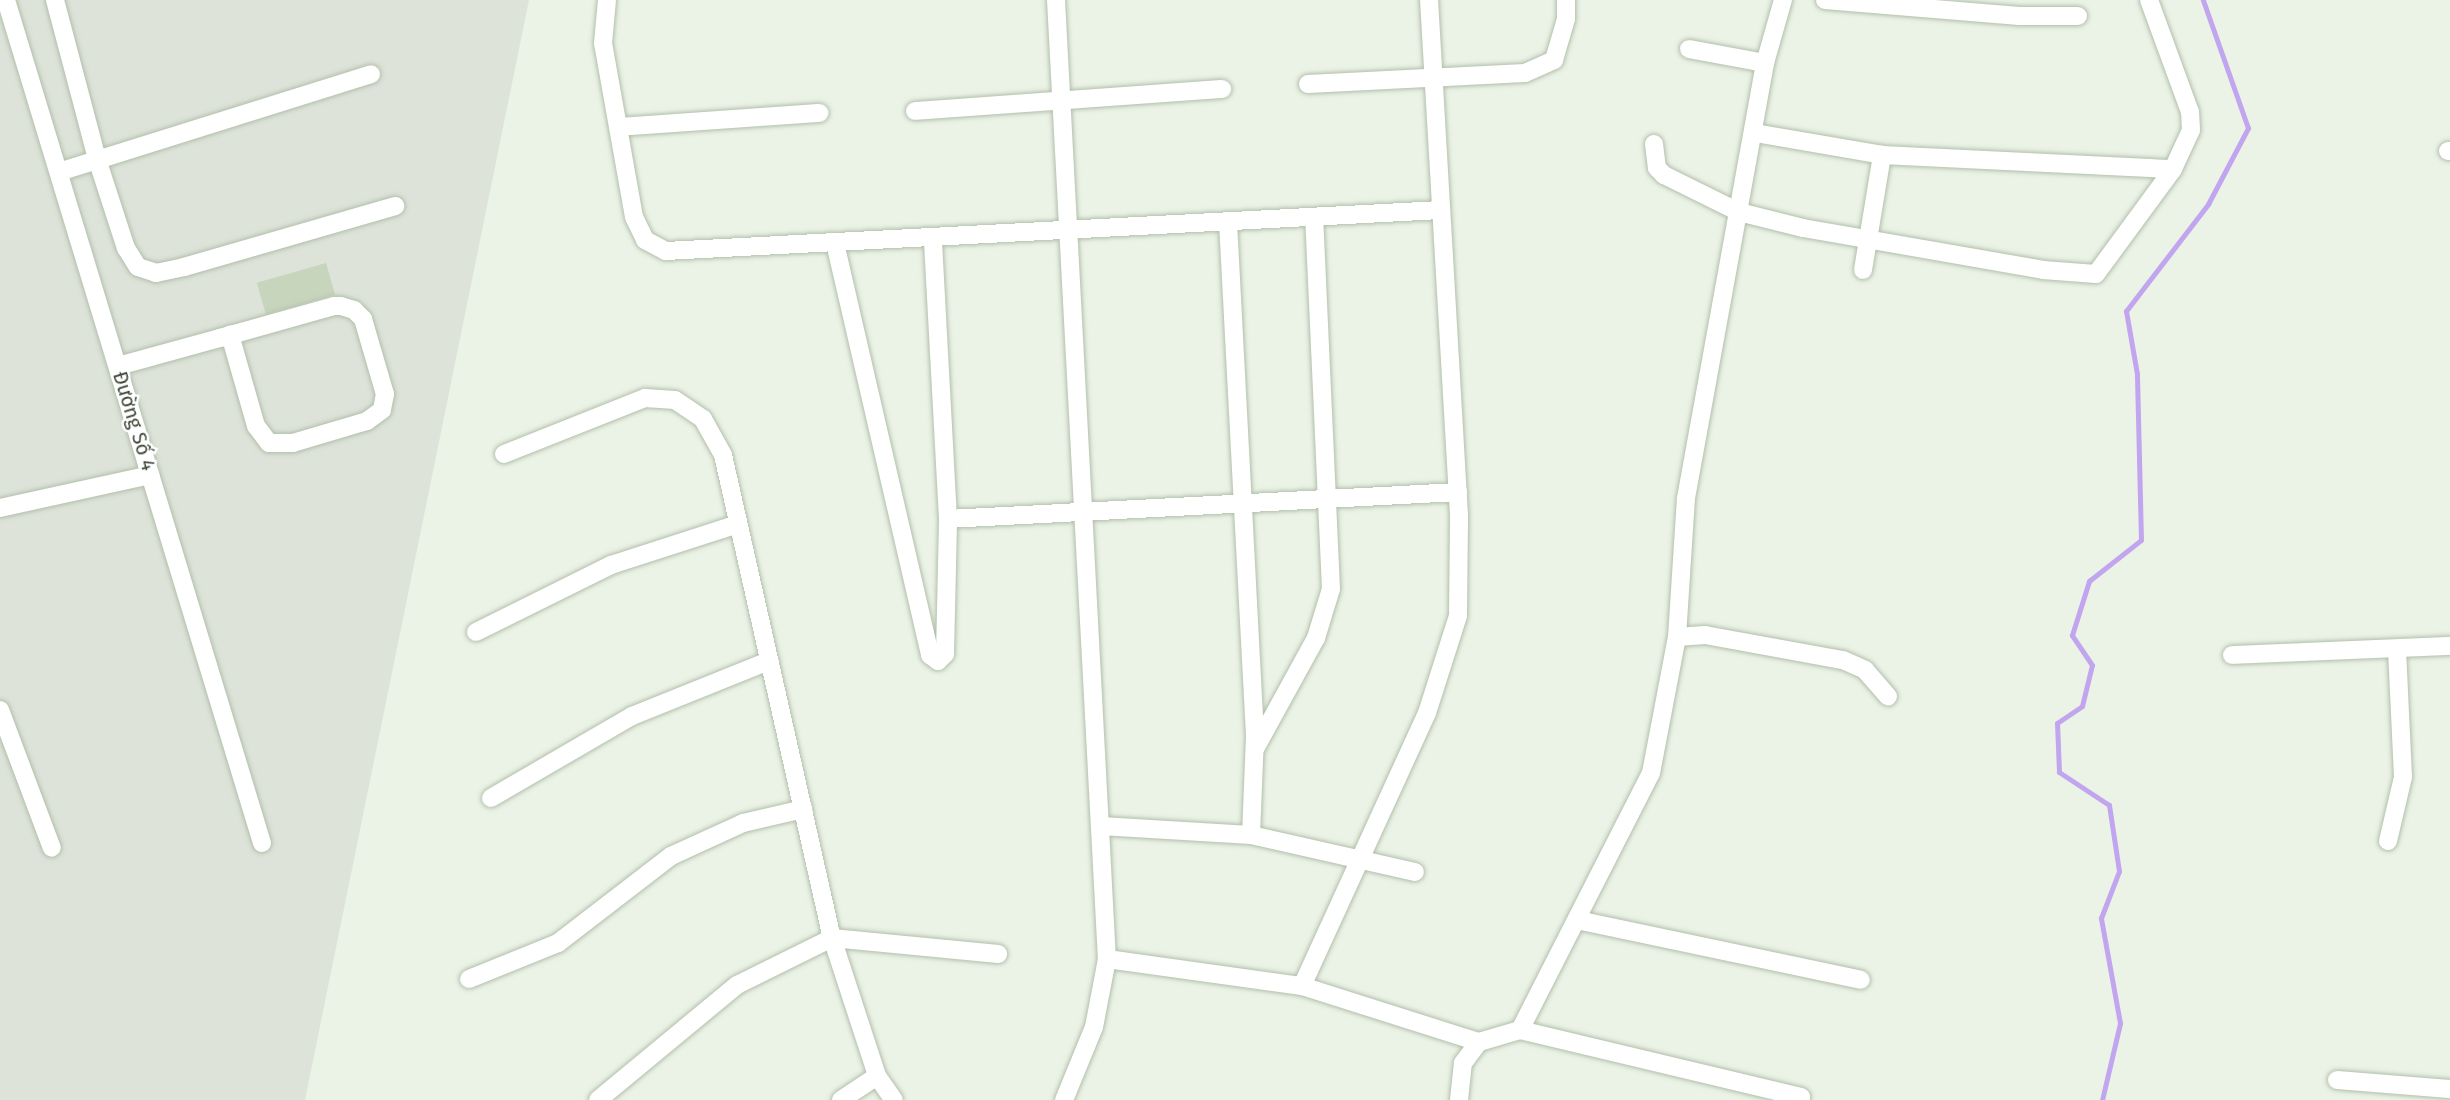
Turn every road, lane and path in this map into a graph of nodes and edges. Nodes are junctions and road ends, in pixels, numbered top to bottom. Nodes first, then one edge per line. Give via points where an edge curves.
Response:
1 (6, 0) edge
2 (55, 0) edge
3 (607, 0) edge
4 (1056, 0) edge
5 (1429, 0) edge
6 (1566, 0) edge
7 (1783, 0) edge
8 (1825, 0) edge
9 (2149, 0) edge
10 (2078, 16) dead end
11 (1689, 48) dead end
12 (1765, 63) junction
13 (371, 74) dead end
14 (1433, 77) junction
15 (1308, 84) dead end
16 (1222, 89) dead end
17 (1062, 103) junction
18 (915, 111) dead end
19 (820, 113) dead end
20 (618, 127) junction
21 (1755, 133) junction
22 (1654, 144) dead end
23 (1882, 155) junction
24 (97, 159) junction
25 (2173, 169) junction
26 (58, 172) junction
27 (395, 206) dead end
28 (1441, 210) junction
29 (1739, 212) junction
30 (1314, 217) junction
31 (1228, 222) junction
32 (1069, 230) junction
33 (933, 237) junction
34 (1868, 238) junction
35 (835, 243) junction
36 (1863, 270) dead end
37 (230, 335) junction
38 (118, 366) junction
39 (504, 454) dead end
40 (150, 475) junction
41 (1458, 492) junction
42 (1327, 499) junction
43 (1243, 504) junction
44 (0, 508) edge
45 (1084, 512) junction
46 (948, 519) junction
47 (738, 524) junction
48 (476, 632) dead end
49 (1677, 637) junction
50 (2450, 646) edge
51 (2397, 649) junction
52 (2232, 655) dead end
53 (769, 661) junction
54 (1888, 696) dead end
55 (0, 711) edge
56 (1254, 750) junction
57 (491, 798) dead end
58 (803, 810) junction
59 (1101, 826) junction
60 (1251, 835) junction
61 (2388, 841) dead end
62 (262, 843) dead end
63 (52, 848) dead end
64 (1359, 860) junction
65 (1415, 872) dead end
66 (1577, 920) junction
67 (832, 938) junction
68 (998, 954) dead end
69 (1107, 959) junction
70 (469, 979) dead end
71 (1861, 980) dead end
72 (1302, 986) junction
73 (1520, 1030) junction
74 (1479, 1042) junction
75 (877, 1076) junction
76 (2337, 1080) dead end
77 (2450, 1089) edge
78 (1801, 1097) dead end
79 (598, 1100) edge
80 (841, 1100) edge
81 (894, 1100) edge
82 (1064, 1100) edge
83 (1459, 1100) edge

1 - 26 street, Đường Số 4
2 - 24 street
3 - 20 street via 603,43
4 - 17 street
5 - 14 street
6 - 14 street via 1566,19 1554,60 1525,74
7 - 12 street
8 - 10 street via 2019,16
9 - 25 street via 2190,112 2186,146
11 - 12 street
12 - 21 street
13 - 24 street
14 - 15 street
14 - 28 street
16 - 17 street
17 - 18 street
17 - 32 street
19 - 20 street
20 - 35 street via 634,217 645,240 666,251
21 - 23 street
21 - 29 street
22 - 29 street via 1657,168 1664,175
23 - 25 street
23 - 34 street
24 - 26 street
24 - 27 street via 126,248 138,267 156,273
25 - 34 street via 2096,274 2073,274
26 - 38 street, Đường Số 4
28 - 30 street
28 - 41 street
29 - 34 street via 1803,228
29 - 49 street via 1686,498
30 - 31 street
30 - 42 street
31 - 32 street
31 - 43 street
32 - 33 street
32 - 45 street
33 - 35 street
33 - 46 street
34 - 36 street
35 - 46 street via 930,655 938,661 945,654
37 - 37 street via 334,306 354,310 366,326 385,394 382,410 367,421 293,443 269,443 256,426
37 - 38 street
38 - 40 street, Đường Số 4
39 - 47 street via 645,398 675,400 703,419 723,454
40 - 44 street
40 - 62 street, Đường Số 4
41 - 42 street
41 - 64 street via 1458,616 1427,712
42 - 43 street
42 - 56 street via 1331,589 1325,615
43 - 45 street
43 - 56 street
45 - 46 street
45 - 59 street
47 - 48 street via 610,565
47 - 53 street
49 - 54 street via 1705,635 1843,660 1865,670
49 - 66 street via 1651,773
50 - 51 street
51 - 52 street
51 - 61 street via 2403,777
53 - 57 street via 632,716
53 - 58 street
55 - 63 street
56 - 60 street
58 - 67 street
58 - 70 street via 743,823 671,856 558,943
59 - 60 street
59 - 69 street
60 - 64 street
64 - 65 street
64 - 72 street
66 - 71 street
66 - 73 street
67 - 68 street
67 - 75 street
67 - 79 street via 737,985
69 - 72 street
69 - 82 street via 1094,1027
72 - 74 street
73 - 74 street
73 - 78 street
74 - 83 street via 1463,1063
75 - 80 street
75 - 81 street
76 - 77 street

